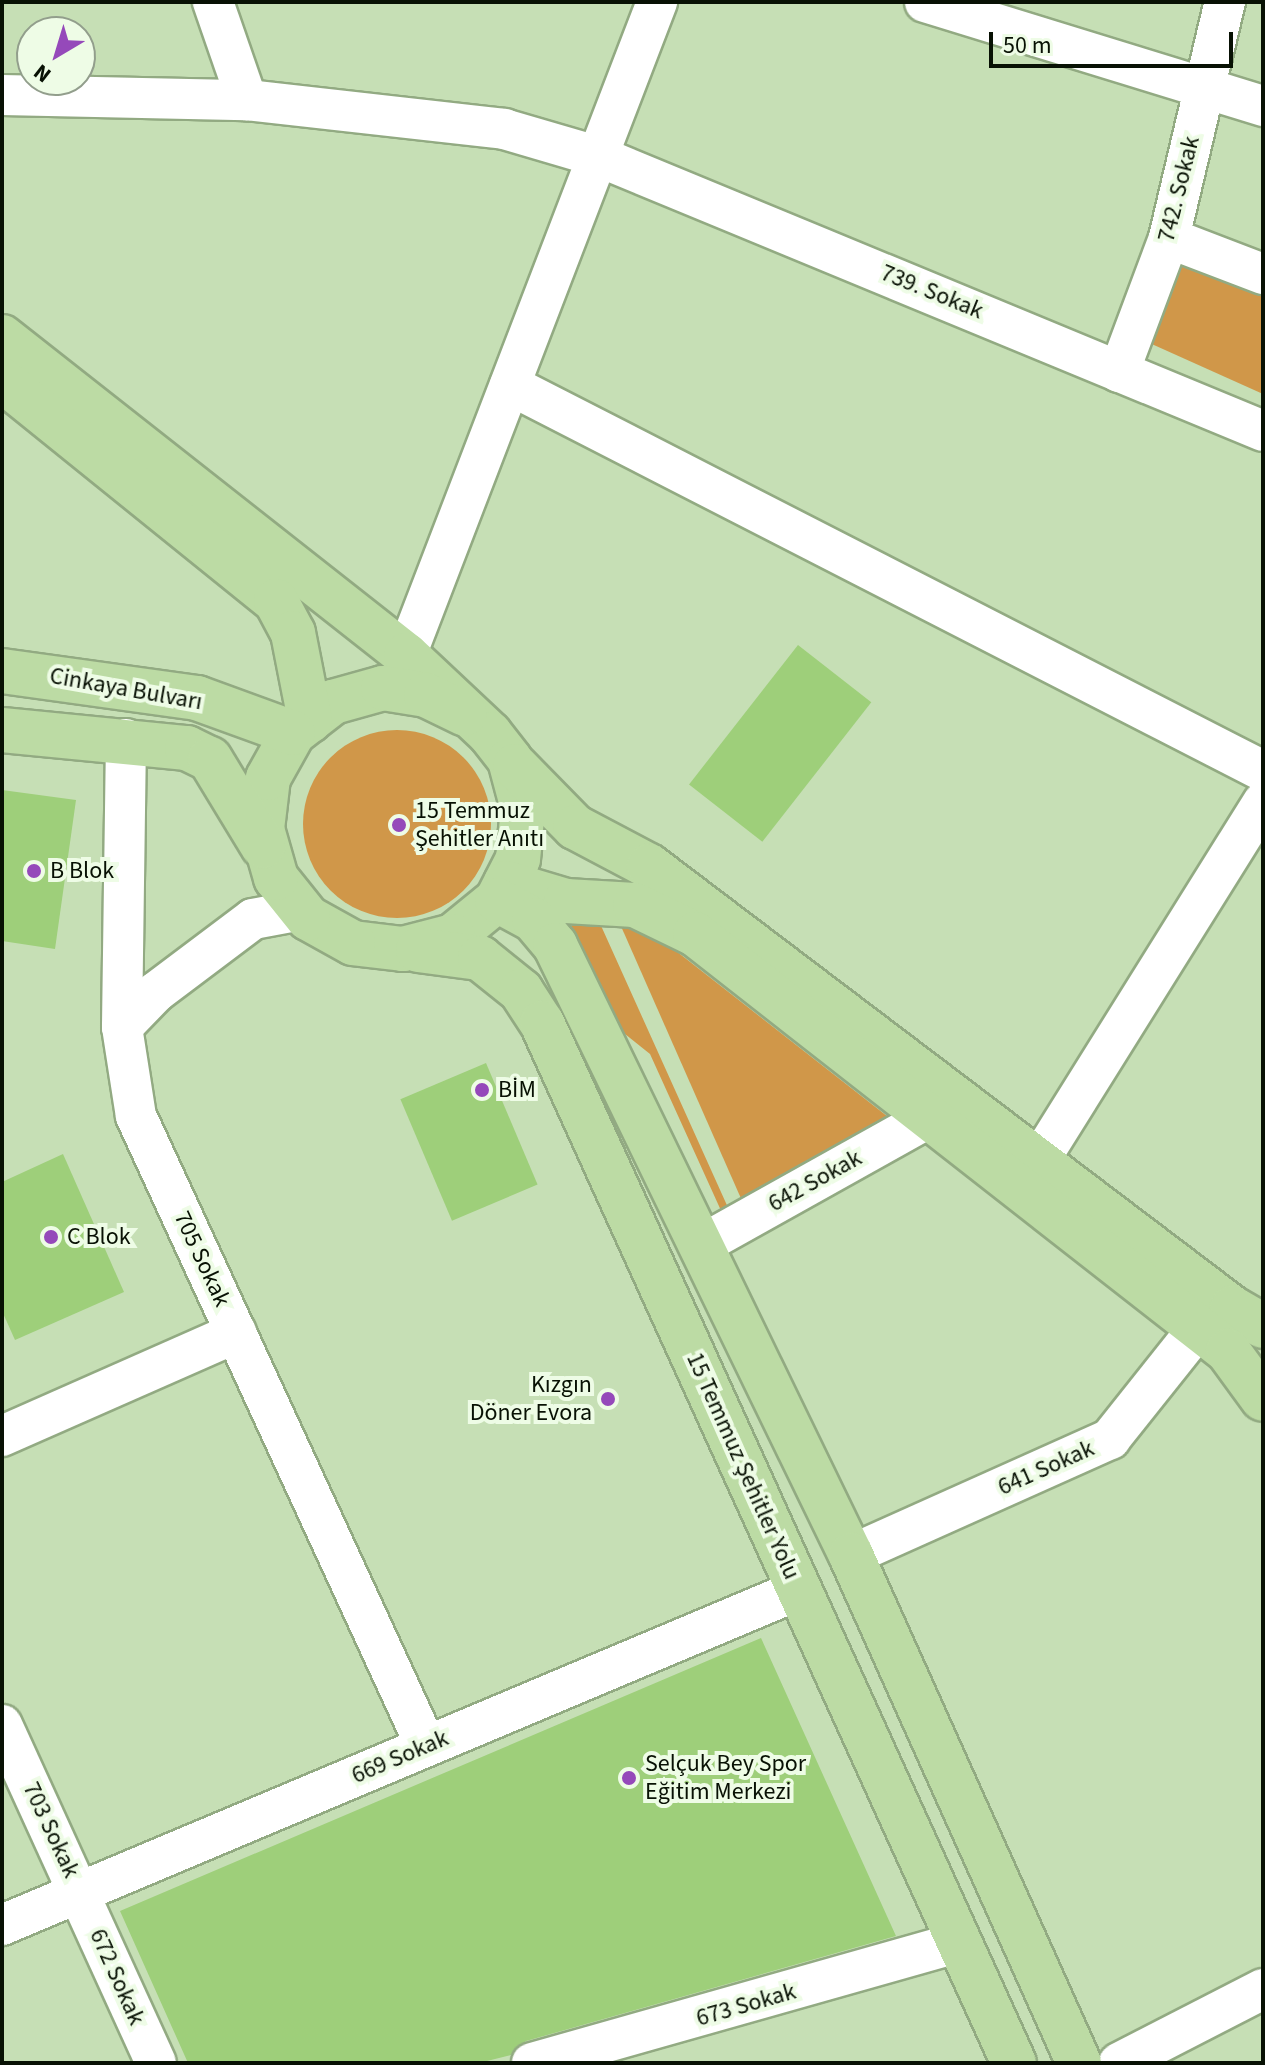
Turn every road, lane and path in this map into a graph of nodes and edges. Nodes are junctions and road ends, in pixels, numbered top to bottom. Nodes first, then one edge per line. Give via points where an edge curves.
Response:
1 (213, 2) edge
2 (657, 2) edge
3 (925, 2) edge
4 (1225, 2) edge
5 (1204, 88) junction
6 (2, 95) edge
7 (247, 100) junction
8 (1263, 106) edge
9 (600, 157) junction
10 (1169, 238) junction
11 (1263, 274) edge
12 (2, 337) edge
13 (1119, 372) junction
14 (2, 380) edge
15 (510, 385) junction
16 (1263, 431) edge
17 (406, 655) junction
18 (2, 671) edge
19 (465, 714) junction
20 (302, 727) junction
21 (2, 730) edge
22 (126, 739) junction
23 (510, 760) junction
24 (1263, 771) edge
25 (1263, 802) edge
26 (267, 853) junction
27 (502, 891) junction
28 (301, 910) junction
29 (403, 949) junction
30 (122, 1027) junction
31 (930, 1117) junction
32 (1040, 1159) junction
33 (701, 1245) junction
34 (1263, 1326) edge
35 (1199, 1327) junction
36 (236, 1333) junction
37 (1263, 1399) edge
38 (2, 1436) edge
39 (851, 1555) junction
40 (798, 1590) junction
41 (2, 1725) edge
42 (426, 1746) junction
43 (79, 1890) junction
44 (2, 1925) edge
45 (960, 1942) junction
46 (1263, 1989) edge
47 (553, 2061) edge
48 (156, 2063) edge
49 (1014, 2063) edge
50 (1079, 2063) edge
51 (1119, 2063) edge

1 - 7 street
2 - 9 street
3 - 5 street
4 - 5 street, 742. Sokak
5 - 8 street
5 - 10 street, 742. Sokak
6 - 7 street, 739. Sokak
7 - 9 street, 739. Sokak via 504,129
9 - 13 street, 739. Sokak
9 - 15 street
10 - 11 street
10 - 13 street, 742. Sokak
12 - 17 main road
13 - 16 street, 739. Sokak
14 - 20 main road via 276,601 293,633
15 - 17 street
15 - 24 street
17 - 19 main road
18 - 20 main road, Cinkaya Bulvarı via 197,698
19 - 20 main road via 426,695 383,688 333,702
19 - 23 main road
20 - 26 main road via 268,778 262,829
21 - 22 main road, Cinkaya Bulvarı
22 - 26 main road, Cinkaya Bulvarı via 187,748 210,759 241,801
22 - 30 street, 705 Sokak
23 - 27 main road via 523,809 518,859
23 - 32 main road via 575,827 649,866
25 - 32 street
26 - 28 main road via 276,878
27 - 29 main road via 453,936
27 - 31 main road via 600,900 665,917
27 - 33 main road via 555,945
28 - 29 main road via 353,943
28 - 30 street via 253,919 156,992
29 - 40 main road, 15 Temmuz Şehitler Yolu via 480,958 521,991 542,1023
30 - 36 street, 705 Sokak via 136,1116
31 - 33 street, 642 Sokak
31 - 35 main road
32 - 34 main road
33 - 39 main road
35 - 37 main road via 1236,1359
35 - 39 street, 641 Sokak via 1110,1439
36 - 38 street
36 - 42 street, 705 Sokak
39 - 50 main road
40 - 42 street, 669 Sokak
40 - 45 main road, 15 Temmuz Şehitler Yolu
41 - 43 street, 703 Sokak
42 - 43 street, 669 Sokak
43 - 44 street, 669 Sokak
43 - 48 street, 672 Sokak
45 - 47 street, 673 Sokak
45 - 49 main road, 15 Temmuz Şehitler Yolu
46 - 51 street

